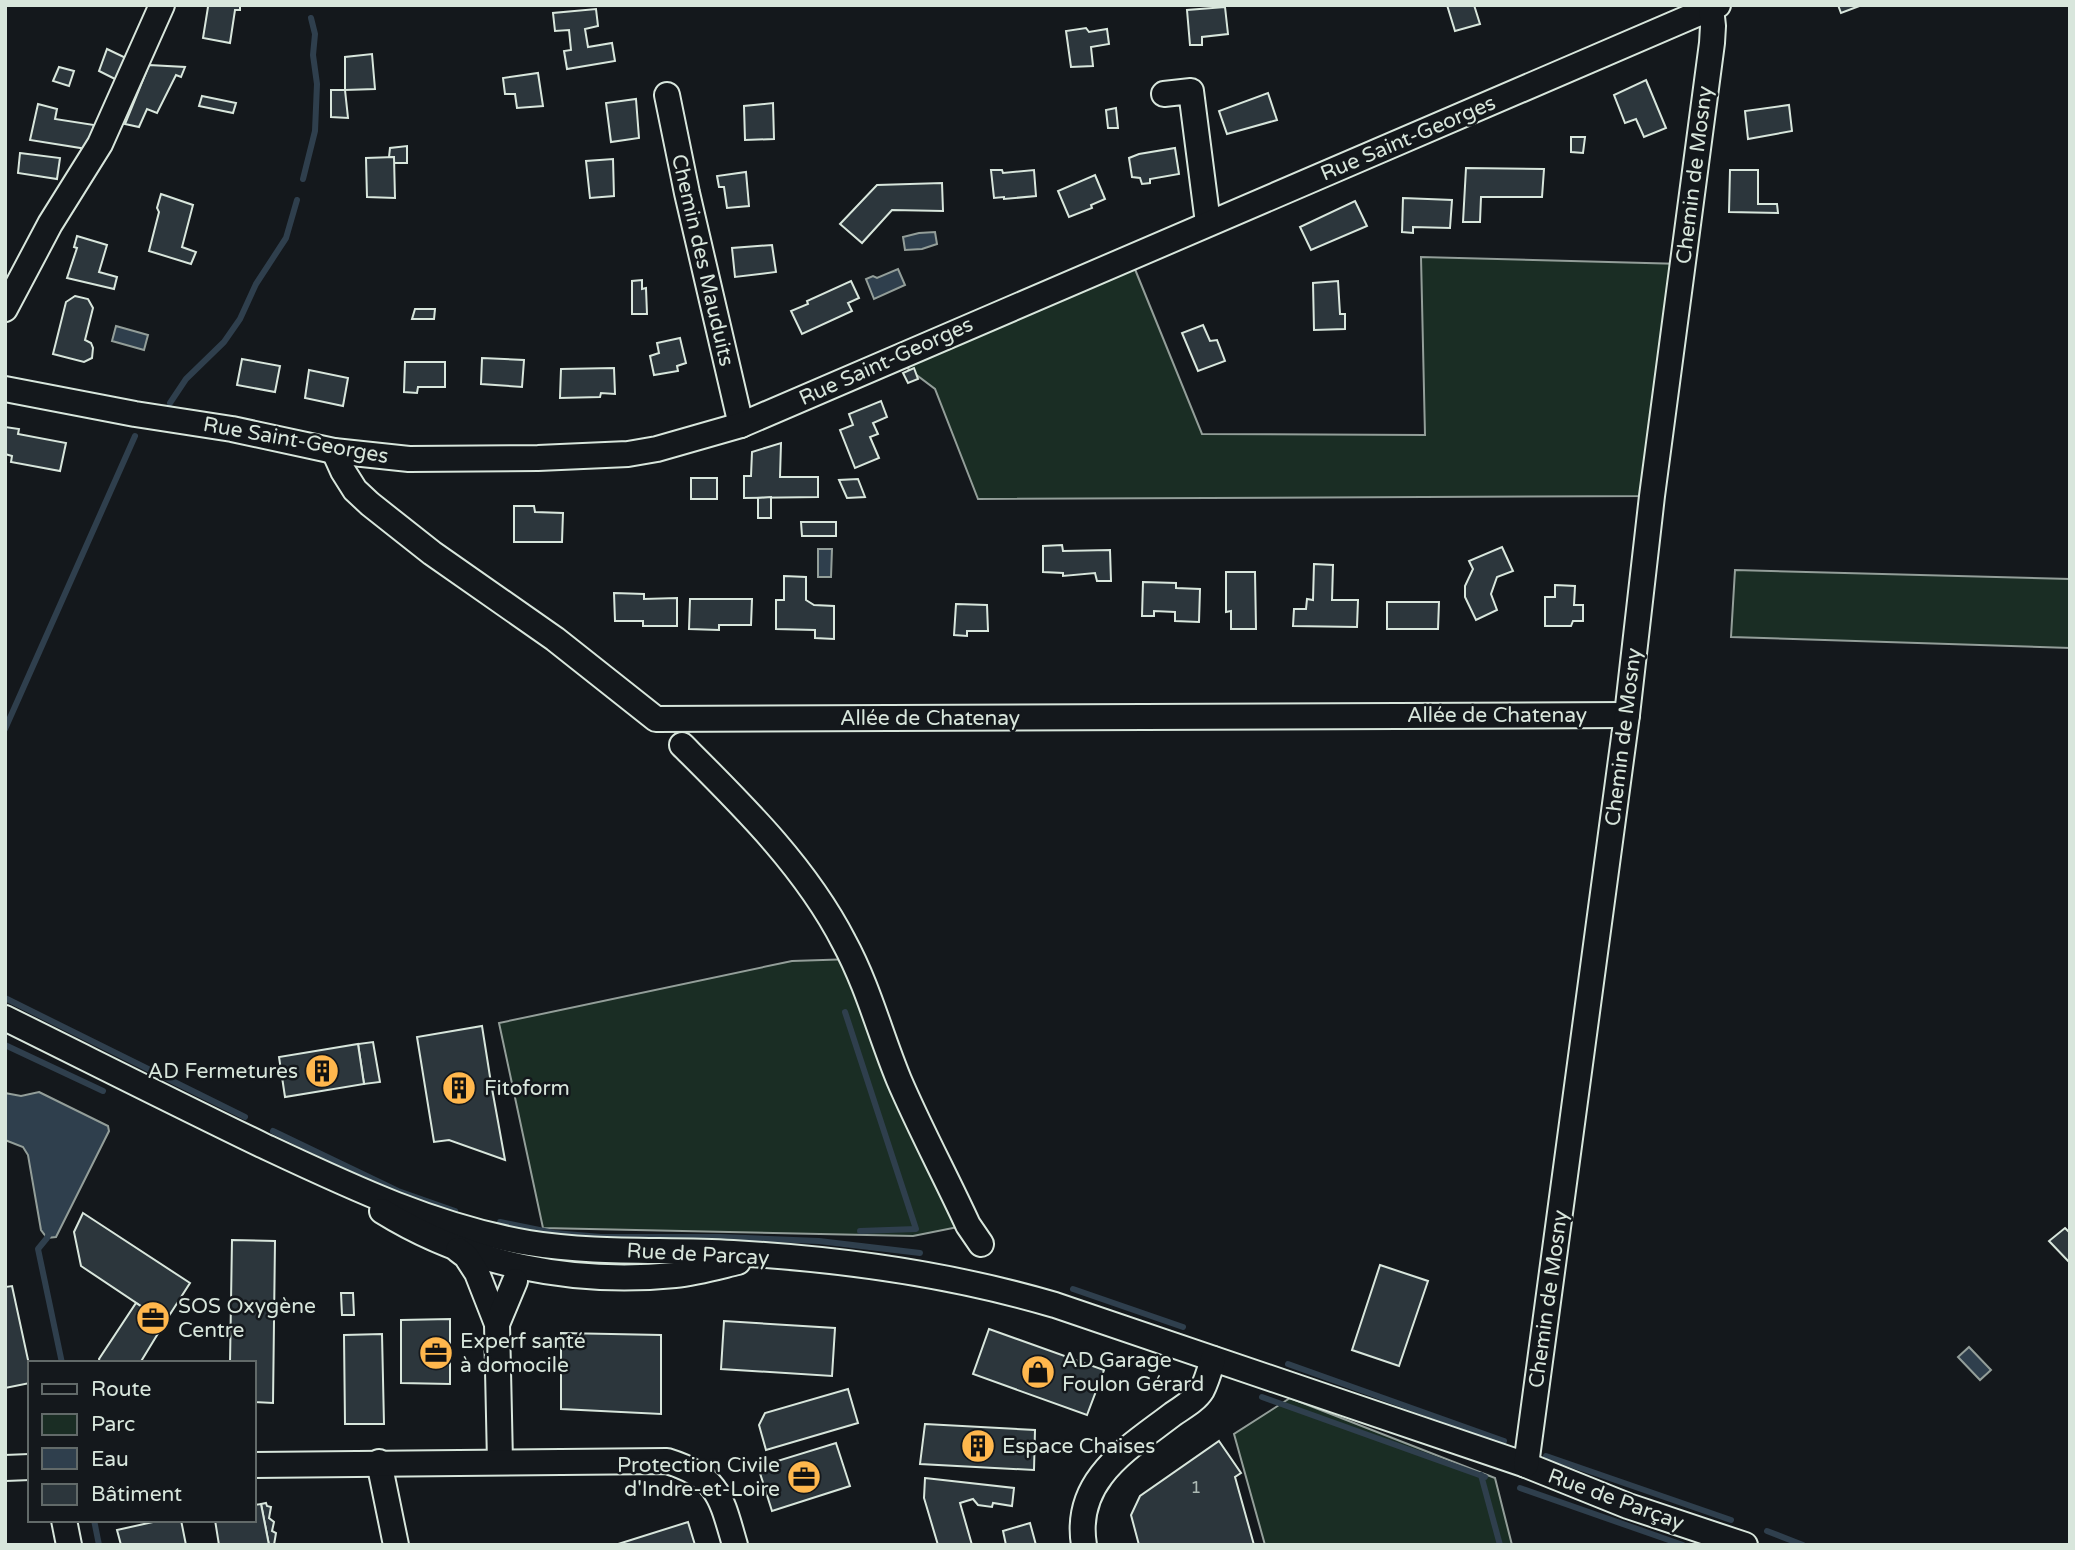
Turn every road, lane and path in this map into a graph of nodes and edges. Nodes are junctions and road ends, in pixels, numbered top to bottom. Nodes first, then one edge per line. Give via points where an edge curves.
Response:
1 (162, 5) edge
2 (1715, 7) edge
3 (1164, 94) dead end
4 (667, 95) dead end
5 (1208, 223) junction
6 (5, 309) edge
7 (5, 389) edge
8 (741, 425) junction
9 (334, 451) junction
10 (1627, 715) junction
11 (656, 719) junction
12 (5, 1018) edge
13 (344, 1185) junction
14 (482, 1232) junction
15 (981, 1244) dead end
16 (456, 1248) junction
17 (651, 1251) junction
18 (779, 1257) junction
19 (510, 1265) junction
20 (486, 1291) junction
21 (497, 1324) junction
22 (1213, 1359) junction
23 (379, 1462) junction
24 (499, 1462) junction
25 (256, 1465) edge
26 (1526, 1465) junction
27 (28, 1467) edge
28 (5, 1468) edge
29 (64, 1522) edge
30 (69, 1545) edge
31 (396, 1545) edge
32 (735, 1545) edge
33 (1084, 1545) edge
34 (1745, 1545) edge

1 - 6 street via 100,145 58,209
2 - 5 street, Rue Saint-Georges
2 - 10 street, Chemin de Mosny
3 - 5 street via 1191,91
4 - 8 street, Chemin des Mauduits
5 - 8 street, Rue Saint-Georges
7 - 9 street, Rue Saint-Georges
8 - 9 street, Rue Saint-Georges via 657,449 593,457 409,459
9 - 11 street via 355,490 370,504
10 - 11 street, Allée de Chatenay
10 - 26 street, Chemin de Mosny
11 - 15 street via 763,829 844,940 900,1081
12 - 13 street, Rue de Parcay
13 - 14 street, Rue de Parcay
13 - 16 street, Rue de Parcay via 413,1230
14 - 17 street, Rue de Parcay via 565,1248
14 - 19 street
16 - 19 street, Rue de Parcay
16 - 20 street via 472,1263
17 - 18 street, Rue de Parcay
17 - 19 street via 587,1258 521,1249
18 - 19 street, Rue de Parcay via 652,1277
18 - 22 street, Rue de Parçay via 835,1260 975,1283
19 - 20 street via 486,1278
19 - 21 street
20 - 21 street
21 - 24 street
22 - 26 street, Rue de Parçay
22 - 33 street via 1202,1391 1099,1477 1086,1507
23 - 24 street
23 - 25 street
23 - 31 street
24 - 32 street via 667,1461 687,1467 717,1491
26 - 34 street, Rue de Parçay via 1628,1506
27 - 28 street
29 - 30 street

